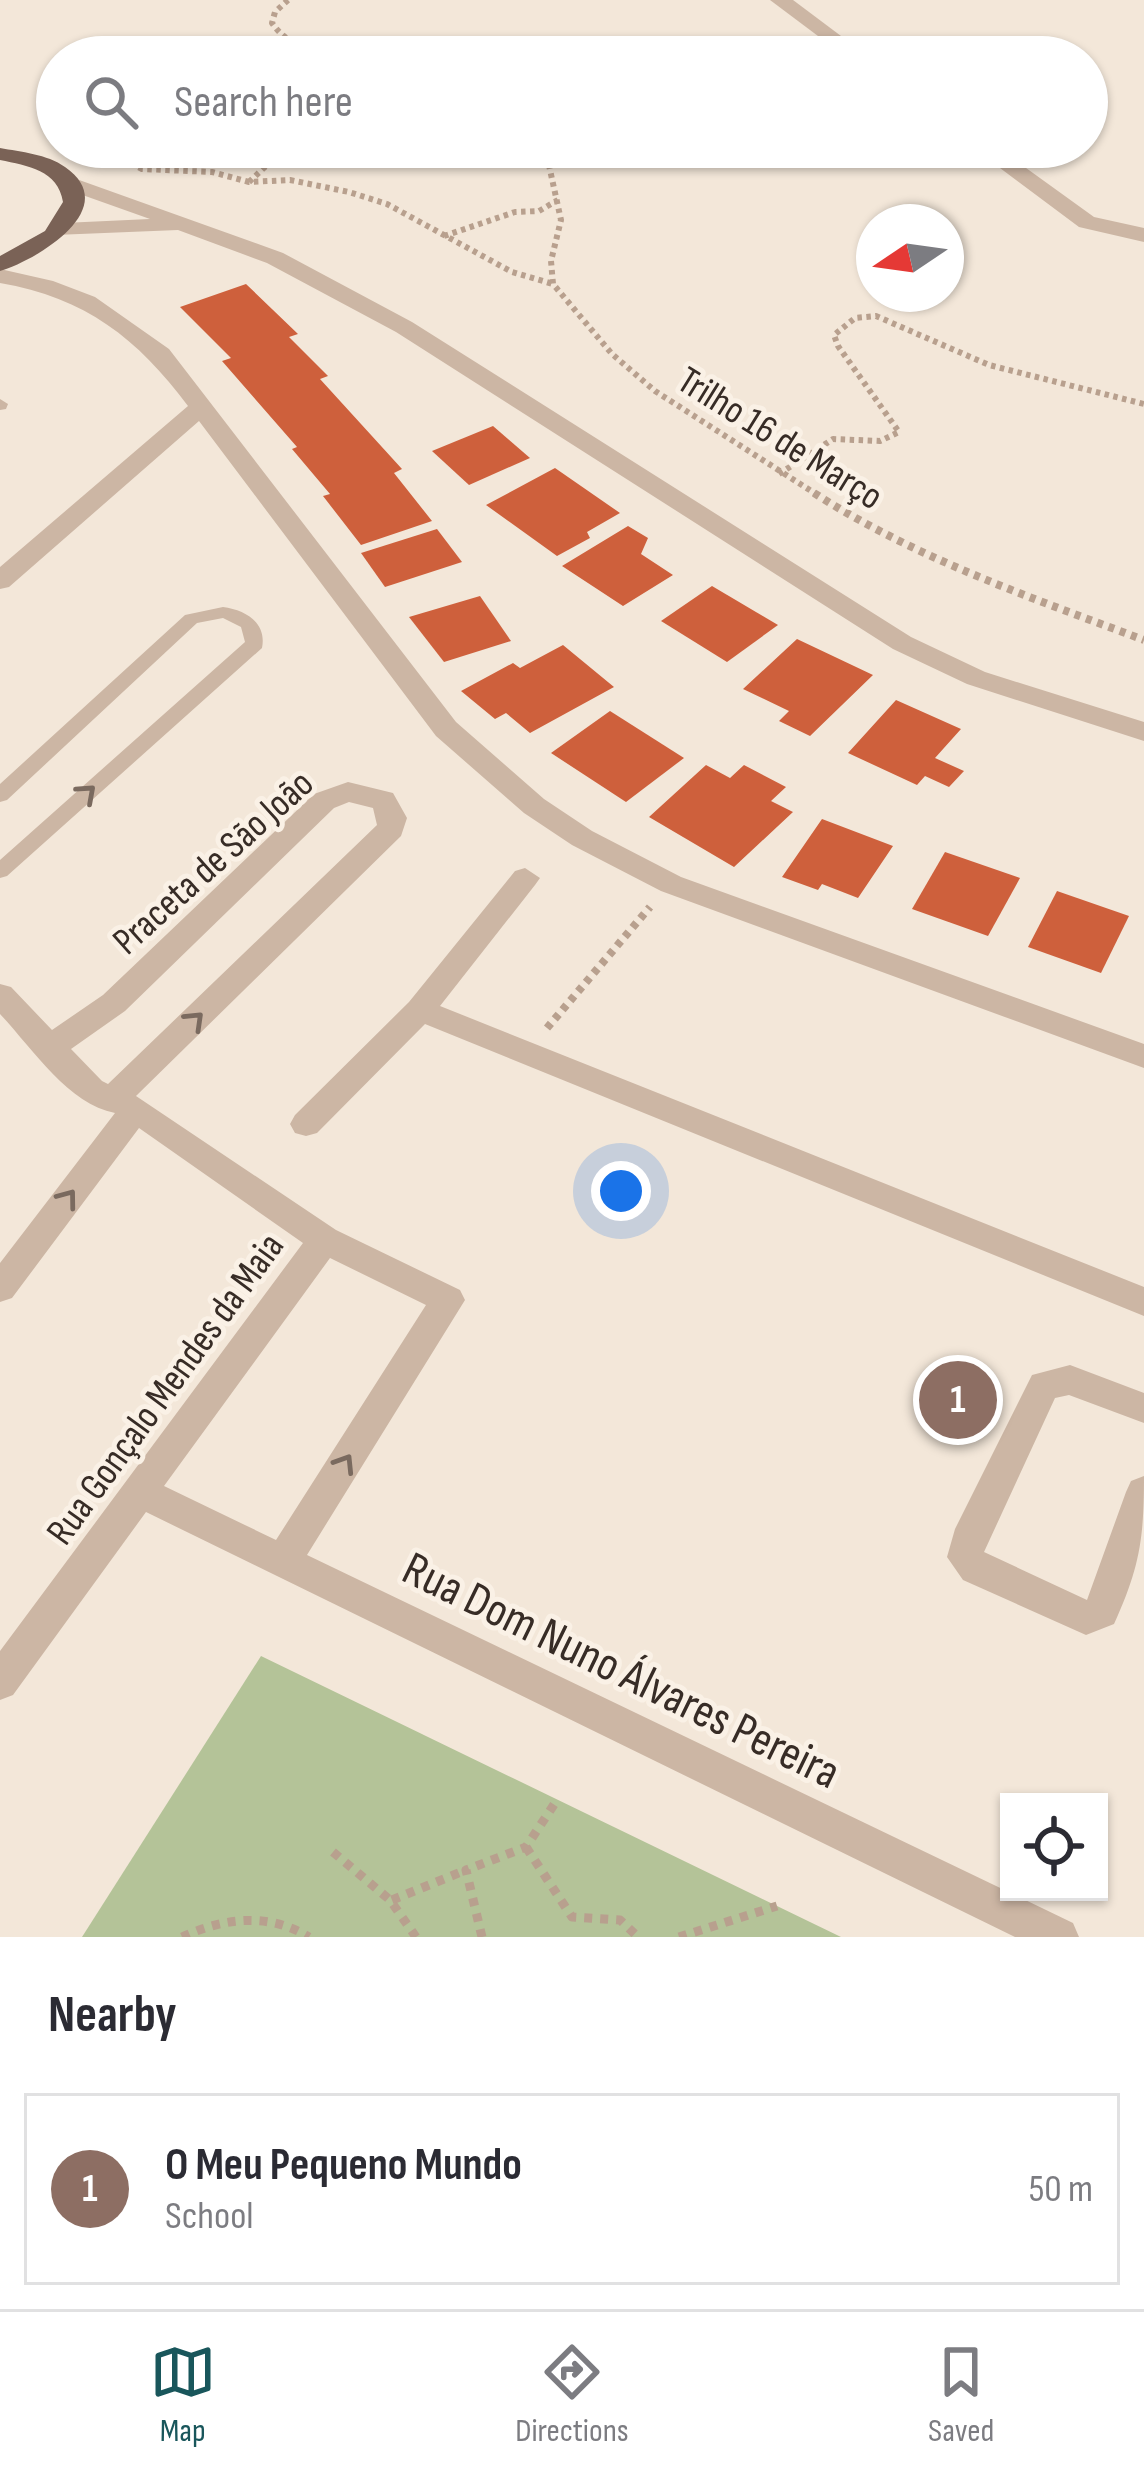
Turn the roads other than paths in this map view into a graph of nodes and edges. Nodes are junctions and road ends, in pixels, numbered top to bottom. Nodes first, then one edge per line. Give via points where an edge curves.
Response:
1 (780, 0) edge
2 (830, 36) edge
3 (2, 153) edge
4 (36, 163) edge
5 (51, 168) edge
6 (1012, 168) edge
7 (66, 180) junction
8 (184, 224) junction
9 (59, 234) junction
10 (1144, 234) edge
11 (0, 264) edge
12 (0, 276) edge
13 (62, 289) junction
14 (202, 406) junction
15 (0, 581) edge
16 (1144, 732) edge
17 (0, 795) edge
18 (0, 871) edge
19 (525, 878) dead end
20 (0, 995) edge
21 (420, 1010) junction
22 (48, 1049) junction
23 (1144, 1057) edge
24 (123, 1105) junction
25 (306, 1124) dead end
26 (324, 1240) junction
27 (0, 1288) edge
28 (1144, 1302) edge
29 (1144, 1408) edge
30 (140, 1492) junction
31 (1144, 1492) edge
32 (283, 1562) junction
33 (0, 1682) edge
34 (1059, 1937) edge

1 - 2 street
3 - 4 main road
5 - 7 main road
6 - 10 street via 1087,222
7 - 8 street
7 - 9 main road via 74,214
8 - 9 street
8 - 16 street via 275,258 404,327 902,643 976,678
9 - 11 main road
9 - 13 street
12 - 13 street
13 - 14 street via 136,331
14 - 15 street
14 - 23 street via 446,730 550,817 671,884
18 -> 17 lane via 254,644 253,627 223,611 191,619
19 - 21 street
20 - 22 street, Rua Gonçalo Mendes da Maia
21 - 25 street
21 - 28 street
22 - 24 street, Rua Gonçalo Mendes da Maia
24 -> 22 street, Praceta de São João via 391,829 383,800 348,792 324,801 114,1003
24 - 26 street, Rua Gonçalo Mendes da Maia
27 -> 24 street
26 - 30 street, Rua Gonçalo Mendes da Maia
32 -> 26 street via 448,1300
29 - 31 street via 1070,1380 1044,1385 965,1557 1094,1617
30 - 32 street, Rua Dom Nuno Álvares Pereira
30 - 33 street, Rua Gonçalo Mendes da Maia
32 - 34 street, Rua Dom Nuno Álvares Pereira

